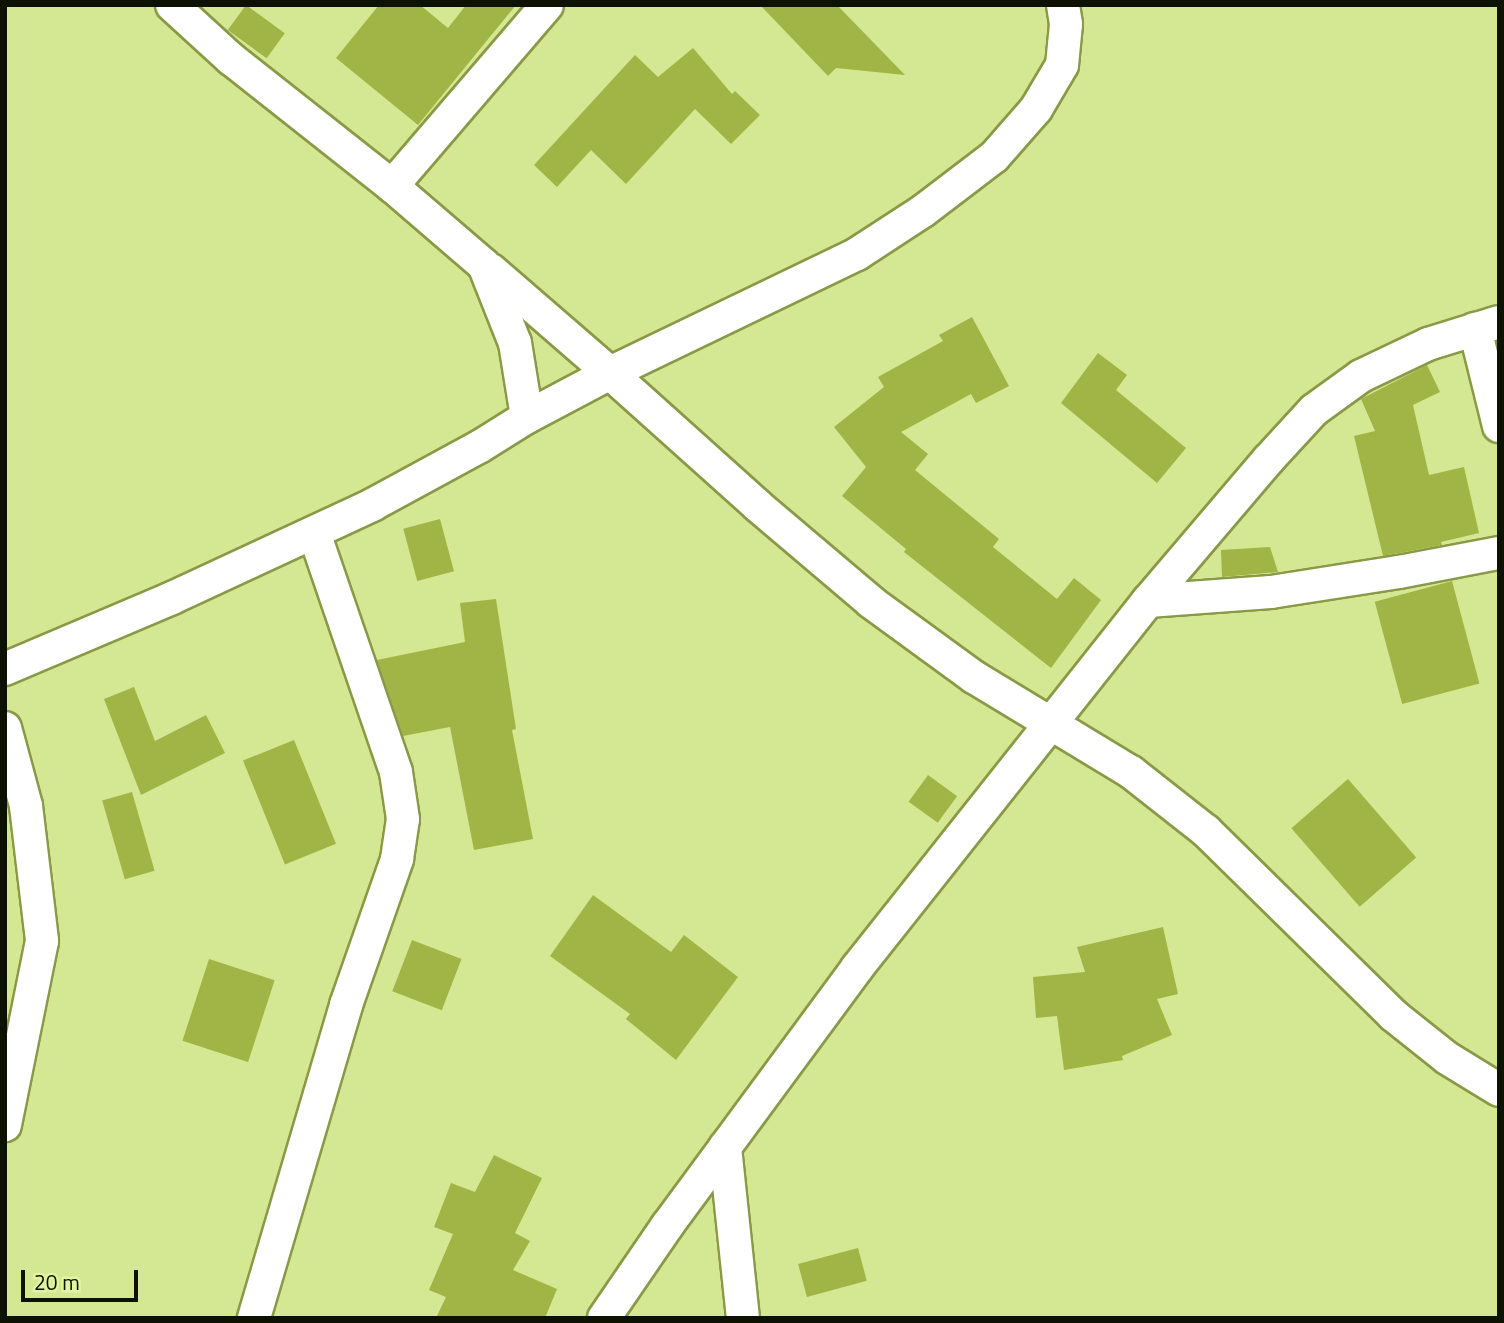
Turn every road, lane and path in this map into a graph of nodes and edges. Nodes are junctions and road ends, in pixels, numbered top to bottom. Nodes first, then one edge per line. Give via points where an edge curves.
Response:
1 (172, 5) edge
2 (547, 5) edge
3 (1063, 5) edge
4 (392, 186) junction
5 (484, 265) junction
6 (1487, 325) edge
7 (610, 373) junction
8 (527, 417) junction
9 (1499, 426) edge
10 (314, 533) junction
11 (1499, 553) edge
12 (1148, 601) junction
13 (5, 669) edge
14 (1053, 724) junction
15 (5, 727) edge
16 (1499, 1090) edge
17 (5, 1125) edge
18 (725, 1147) junction
19 (254, 1318) edge
20 (604, 1318) edge
21 (743, 1318) edge

1 - 4 street via 231,59
2 - 4 street
3 - 7 street via 1062,65 1036,109 994,157 857,254
4 - 5 street
5 - 7 street
5 - 8 street via 515,343
6 - 9 street
6 - 12 street via 1428,344 1361,376 1314,410
7 - 8 street
7 - 14 street via 871,602 974,677
8 - 10 street via 426,478
10 - 13 street
10 - 19 street via 396,772 403,819 397,859 345,1005
11 - 12 street via 1271,592
12 - 14 street
14 - 16 street via 1131,772 1206,831 1394,1015 1447,1058
14 - 18 street via 857,968
15 - 17 street via 26,806 42,941
18 - 20 street
18 - 21 street

